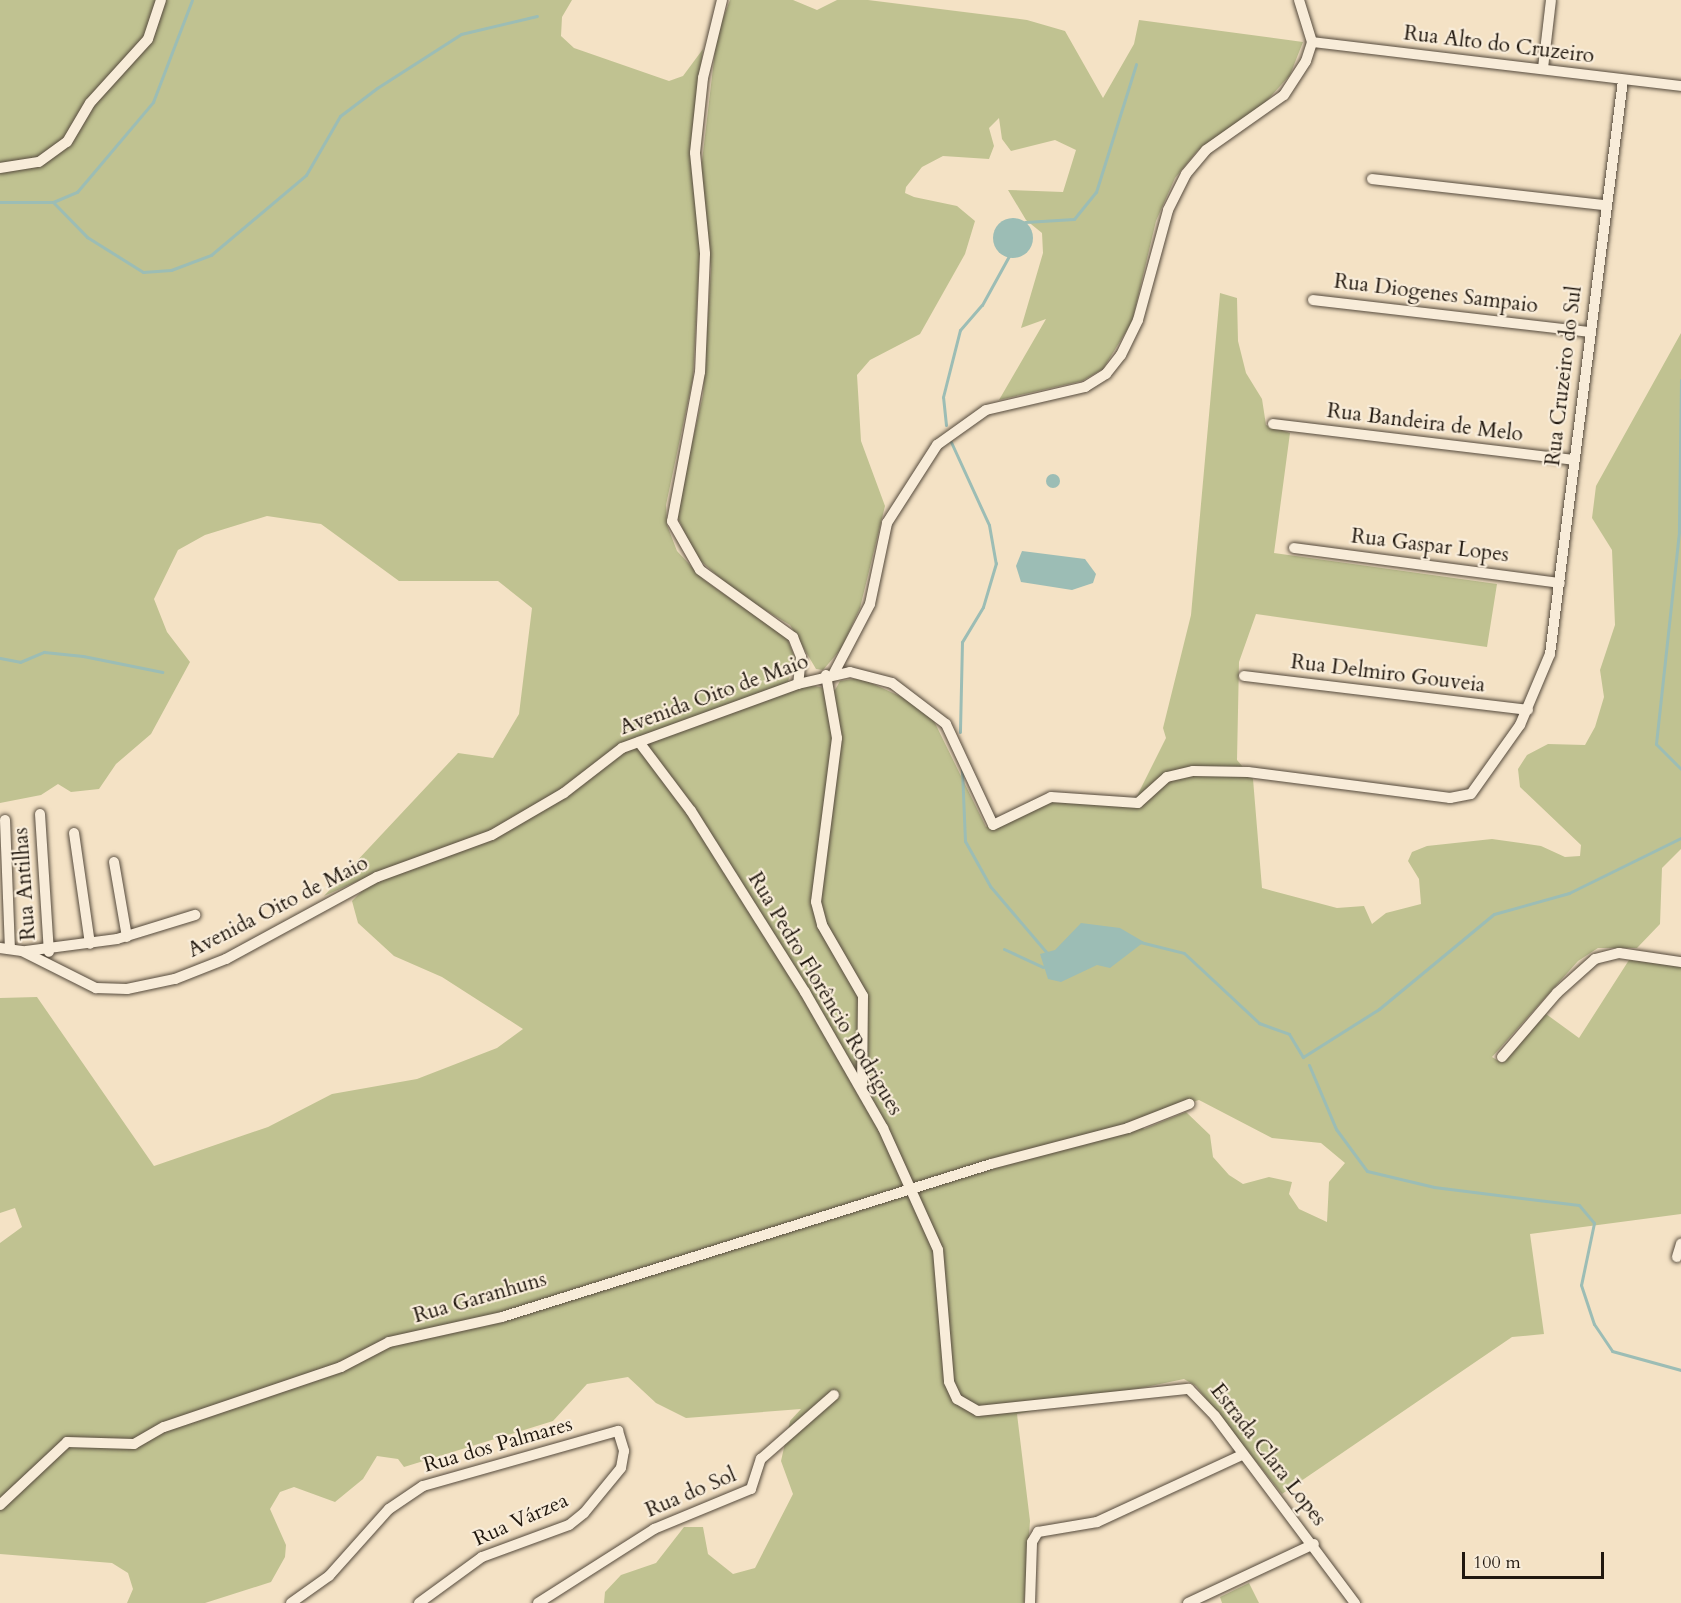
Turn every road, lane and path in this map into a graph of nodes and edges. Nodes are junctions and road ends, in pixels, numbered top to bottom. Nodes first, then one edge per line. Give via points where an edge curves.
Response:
1 (161, 0) edge
2 (722, 0) edge
3 (1299, 0) edge
4 (1551, 0) edge
5 (1312, 42) junction
6 (1543, 68) junction
7 (1623, 80) junction
8 (1681, 86) edge
9 (0, 168) edge
10 (1372, 179) dead end
11 (1603, 205) junction
12 (1313, 300) dead end
13 (1590, 332) junction
14 (1273, 424) dead end
15 (1573, 460) junction
16 (1294, 548) dead end
17 (1560, 583) junction
18 (830, 674) junction
19 (1244, 676) dead end
20 (798, 684) junction
21 (1528, 710) junction
22 (639, 742) junction
23 (40, 813) dead end
24 (5, 820) dead end
25 (75, 833) dead end
26 (114, 862) dead end
27 (195, 915) dead end
28 (127, 937) junction
29 (90, 944) junction
30 (5, 948) edge
31 (22, 951) junction
32 (49, 952) junction
33 (1681, 962) edge
34 (1502, 1057) dead end
35 (862, 1086) junction
36 (1189, 1104) dead end
37 (910, 1189) junction
38 (1681, 1244) edge
39 (1677, 1257) dead end
40 (834, 1395) dead end
41 (978, 1411) joint
42 (616, 1430) joint
43 (1242, 1455) junction
44 (0, 1505) edge
45 (1314, 1544) junction
46 (291, 1603) edge
47 (419, 1603) edge
48 (538, 1603) edge
49 (1030, 1603) edge
50 (1188, 1603) edge
51 (1355, 1603) edge

1 - 9 street via 154,29 90,104 67,142 39,162
2 - 20 street via 703,78 695,153 705,255 699,372 672,521 700,570 793,638 801,657
3 - 5 street
4 - 6 street
5 - 6 street, Rua Alto do Cruzeiro
5 - 18 street via 1284,95 1206,150 1186,174 1168,210 1133,335 1106,374 1067,393 973,416 924,460 887,523 870,604
6 - 7 street, Rua Alto do Cruzeiro
7 - 8 street, Rua Alto do Cruzeiro
7 - 11 street, Rua Cruzeiro do Sul
10 - 11 street
11 - 13 street, Rua Cruzeiro do Sul
12 - 13 street, Rua Diogenes Sampaio
13 - 15 street, Rua Cruzeiro do Sul
14 - 15 street, Rua Bandeira de Melo
15 - 17 street, Rua Cruzeiro do Sul
16 - 17 street, Rua Gaspar Lopes
17 - 21 street, Rua Cruzeiro do Sul via 1544,677
18 - 20 street, Avenida Oito de Maio
18 - 21 street, Rua Cruzeiro do Sul via 879,676 933,711 956,740 977,800 993,825 1051,797 1134,804 1167,777 1193,771 1238,771 1465,797 1484,779
18 - 35 street via 836,750 816,902 822,924 863,996
19 - 21 street, Rua Delmiro Gouveia
20 - 22 street, Avenida Oito de Maio
22 - 31 street, Avenida Oito de Maio via 615,751 564,793 492,835 377,877 192,974 146,986 96,987
22 - 35 street, Rua Pedro Florêncio Rodrigues via 691,811
23 - 32 street, Rua Antilhas
24 - 30 street
25 - 29 street
26 - 28 street
27 - 28 street
28 - 29 street
29 - 32 street
30 - 31 street, Avenida Oito de Maio
31 - 32 street
33 - 34 street via 1619,953 1594,959 1557,993
35 - 37 street, Rua Pedro Florêncio Rodrigues
36 - 37 street, Rua Garanhuns via 1128,1128
37 - 41 street, Rua Pedro Florêncio Rodrigues via 939,1250 950,1386 960,1403
37 - 44 street, Rua Garanhuns via 502,1317 389,1342 328,1372 164,1426 134,1444 67,1442
38 - 39 street
40 - 48 street, Rua do Sol via 761,1459 751,1489 662,1525
41 - 43 street, Estrada Clara Lopes via 1183,1387 1202,1400
42 - 46 street, Rua dos Palmares via 416,1490 379,1518 323,1582
42 - 47 street, Rua Várzea via 624,1456 607,1489 569,1525 482,1557
43 - 45 street, Estrada Clara Lopes
43 - 49 street via 1097,1522 1038,1532 1032,1542
45 - 50 street
45 - 51 street, Estrada Clara Lopes

